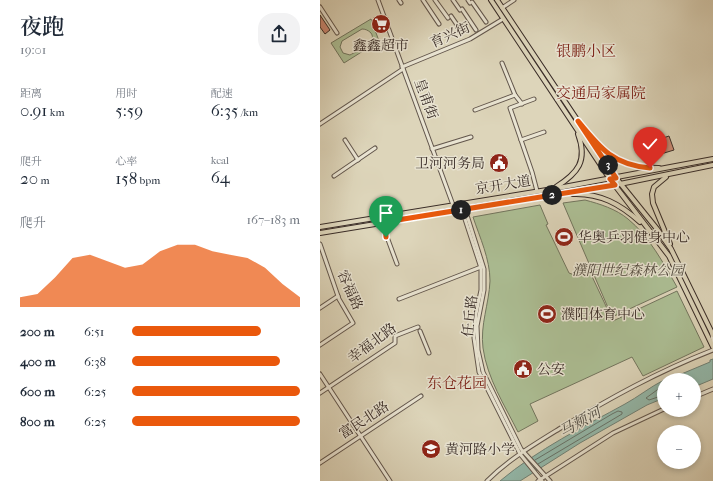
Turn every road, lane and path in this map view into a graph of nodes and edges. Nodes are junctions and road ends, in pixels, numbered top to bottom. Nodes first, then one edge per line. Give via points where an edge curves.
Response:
1 (378, 0) edge
2 (422, 0) edge
3 (436, 0) edge
4 (453, 0) edge
5 (491, 0) edge
6 (497, 0) edge
7 (514, 0) edge
8 (470, 2) edge
9 (320, 8) edge
10 (502, 8) junction
11 (451, 16) dead end
12 (448, 18) dead end
13 (503, 19) junction
14 (486, 22) dead end
15 (438, 24) dead end
16 (476, 30) dead end
17 (462, 32) dead end
18 (337, 33) dead end
19 (502, 63) dead end
20 (403, 68) junction
21 (515, 95) junction
22 (534, 100) dead end
23 (522, 104) junction
24 (474, 110) dead end
25 (578, 121) junction
26 (320, 124) edge
27 (575, 126) junction
28 (544, 132) dead end
29 (471, 137) dead end
30 (345, 140) dead end
31 (521, 140) junction
32 (375, 148) dead end
33 (432, 149) junction
34 (713, 159) edge
35 (358, 160) junction
36 (713, 165) edge
37 (672, 168) junction
38 (682, 172) junction
39 (334, 176) dead end
40 (616, 178) junction
41 (610, 179) junction
42 (621, 184) junction
43 (615, 185) junction
44 (554, 189) junction
45 (537, 191) junction
46 (559, 194) junction
47 (453, 205) junction
48 (463, 209) junction
49 (385, 222) junction
50 (320, 227) edge
51 (648, 229) junction
52 (320, 233) edge
53 (320, 244) edge
54 (674, 254) junction
55 (397, 264) dead end
56 (481, 267) junction
57 (338, 296) junction
58 (399, 299) dead end
59 (320, 308) edge
60 (712, 333) edge
61 (713, 342) edge
62 (320, 345) edge
63 (713, 348) edge
64 (429, 353) dead end
65 (320, 374) edge
66 (328, 387) junction
67 (713, 389) edge
68 (320, 393) edge
69 (701, 393) edge
70 (421, 396) dead end
71 (657, 412) edge
72 (361, 436) junction
73 (525, 453) junction
74 (521, 456) junction
75 (320, 463) edge
76 (545, 476) junction
77 (540, 480) edge
78 (390, 481) edge
79 (487, 481) edge
80 (550, 481) edge

1 - 20 street, 皇甫街
2 - 15 street
3 - 12 street
4 - 16 street
5 - 13 main road
6 - 10 main road
7 - 10 street
8 - 14 street
9 - 18 street
10 - 25 main road
11 - 17 street
13 - 20 street, 育兴街 via 470,39
13 - 27 main road
19 - 21 street
20 - 26 street, 育兴街
20 - 33 street, 皇甫街
21 - 23 street
21 - 24 street
22 - 23 street
23 - 31 street via 510,108
25 - 37 main road via 597,144 615,159 636,166
25 - 40 main road
27 - 41 main road
27 - 44 main road via 582,149 580,165 569,178
28 - 31 street
29 - 33 street
30 - 35 street
31 - 45 street
32 - 35 street
33 - 47 street, 皇甫街
34 - 37 main road, 京开大道
35 - 39 street
36 - 38 main road, 京开大道
37 - 40 main road, 京开大道
38 - 42 main road, 京开大道
38 - 54 main road via 661,180 654,187 652,194 653,203
40 - 41 main road, 京开大道
40 - 42 main road
41 - 43 main road
41 - 44 main road, 京开大道
42 - 43 main road, 京开大道
42 - 54 main road via 657,228
43 - 46 main road, 京开大道
43 - 51 main road
44 - 45 main road, 京开大道
45 - 47 main road, 京开大道
46 - 48 main road, 京开大道
46 - 51 main road via 601,197 623,208
47 - 50 main road, 京开大道
48 - 49 main road, 京开大道
48 - 56 street, 任丘路
48 - 73 street, 任丘路 via 484,269 484,290 476,326 479,360 493,395
49 - 52 main road, 京开大道
49 - 55 street via 386,237
51 - 63 main road via 669,256
53 - 57 street, 容福路
54 - 60 main road
56 - 58 street
56 - 74 street, 任丘路 via 481,290 474,326 477,361 484,384
57 - 59 street
57 - 62 street, 容福路 via 353,323
60 - 61 street
63 - 73 street via 654,375 586,412
64 - 66 street, 幸福北路 via 419,329 395,336 395,343
65 - 66 street
66 - 68 street, 幸福北路
66 - 72 street
67 - 69 street
70 - 72 street, 富民北路
71 - 76 street via 613,433
72 - 75 street, 富民北路
72 - 78 street
73 - 74 street
73 - 76 street, 任丘路
74 - 77 street, 任丘路
74 - 79 street
76 - 77 street
76 - 80 street, 任丘路

